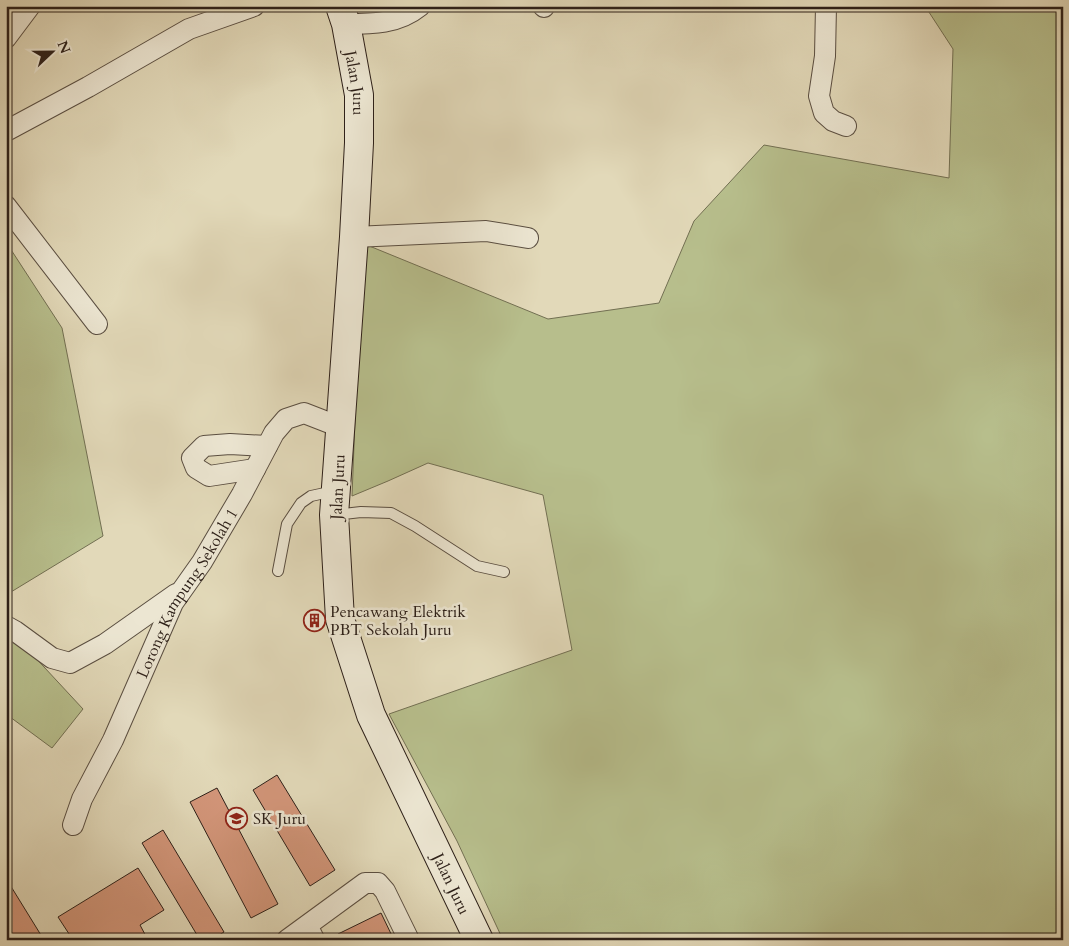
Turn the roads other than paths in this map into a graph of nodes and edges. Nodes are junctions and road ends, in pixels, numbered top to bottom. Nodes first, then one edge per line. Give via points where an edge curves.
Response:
1 (30, 6) edge
2 (254, 6) edge
3 (420, 6) edge
4 (826, 6) edge
5 (343, 15) edge
6 (6, 38) edge
7 (846, 126) dead end
8 (6, 130) edge
9 (6, 206) edge
10 (354, 237) junction
11 (528, 238) dead end
12 (97, 324) dead end
13 (340, 426) junction
14 (267, 446) junction
15 (255, 469) junction
16 (335, 503) junction
17 (278, 571) dead end
18 (504, 572) dead end
19 (182, 590) junction
20 (6, 626) edge
21 (73, 825) dead end
22 (316, 931) edge
23 (287, 940) edge
24 (409, 940) edge
25 (479, 940) edge

1 - 6 street
2 - 8 street via 189,29
3 - 5 street via 402,17 375,24
4 - 7 street via 825,56 819,96 824,113
5 - 10 street, Jalan Juru via 358,94
9 - 12 street
10 - 11 street via 486,231
10 - 13 street, Jalan Juru
13 - 14 street, Lorong Kampung Sekolah 1 via 304,413 286,419
13 - 16 street, Jalan Juru
14 - 15 street, Lorong Kampung Sekolah 1
14 - 15 street via 204,446 192,458 196,468 209,476
15 - 19 street, Lorong Kampung Sekolah 1 via 202,562
16 - 17 lane via 311,496 301,503 287,524
16 - 18 lane via 361,512 391,514 477,566
16 - 25 street, Jalan Juru via 340,619 371,716
19 - 20 street via 105,644 70,663 52,658
19 - 21 street, Lorong Kampung Sekolah 1 via 173,603 113,740 82,799
22 - 23 street
22 - 24 street via 365,883 378,883

